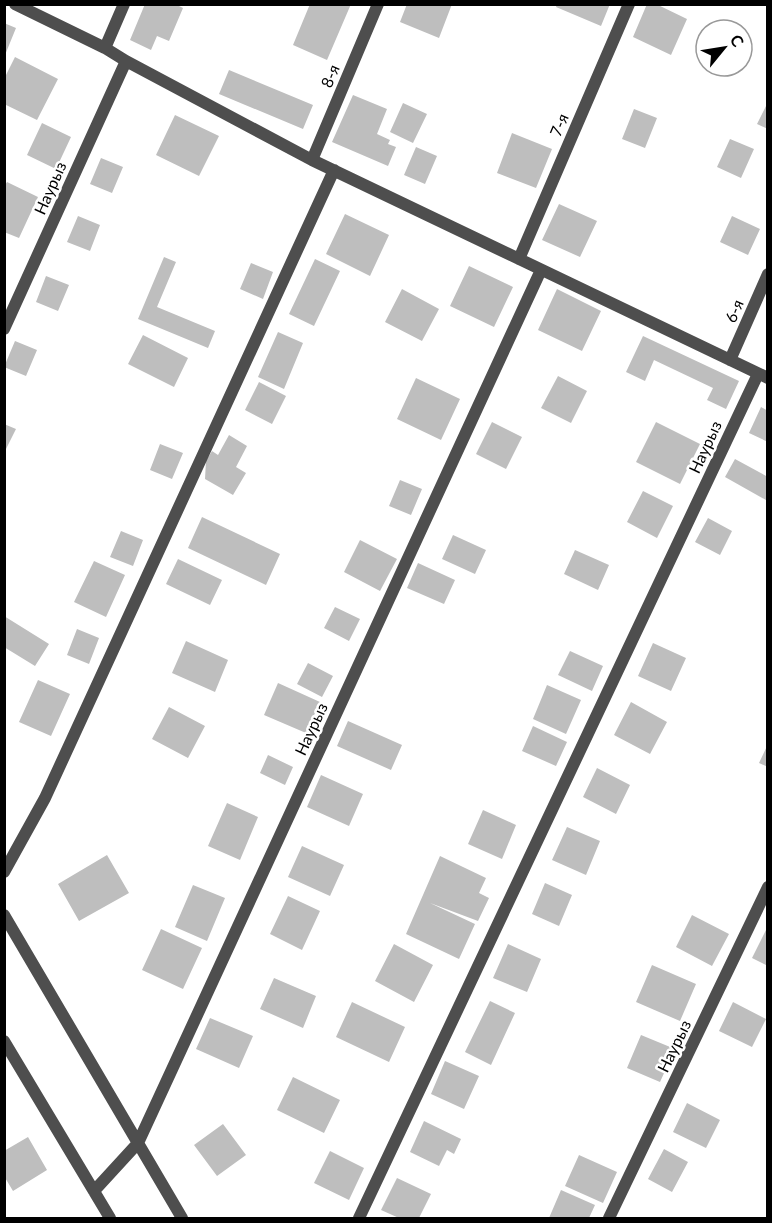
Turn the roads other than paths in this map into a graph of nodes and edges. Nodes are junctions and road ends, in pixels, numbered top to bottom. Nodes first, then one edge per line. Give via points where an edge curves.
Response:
1 (15, 4) edge
2 (124, 4) edge
3 (378, 4) edge
4 (629, 4) edge
5 (105, 48) junction
6 (126, 61) junction
7 (312, 160) junction
8 (334, 170) junction
9 (519, 259) junction
10 (541, 270) junction
11 (768, 274) edge
12 (4, 329) edge
13 (730, 360) junction
14 (763, 376) edge
15 (4, 872) edge
16 (768, 887) edge
17 (4, 915) edge
18 (4, 1041) edge
19 (138, 1143) junction
20 (94, 1191) junction
21 (110, 1218) edge
22 (182, 1218) edge
23 (359, 1218) edge
24 (609, 1218) edge

1 - 5 street
2 - 5 street
3 - 7 street, 8-я
4 - 9 street, 7-я
5 - 6 street
6 - 7 street
6 - 12 street, Наурыз
7 - 8 street
8 - 9 street
8 - 15 street via 45,798
9 - 10 street
10 - 13 street
10 - 19 street, Наурыз
11 - 13 street, 6-я
13 - 14 street
14 - 23 street, Наурыз
16 - 24 street, Наурыз
17 - 19 street
18 - 20 street
19 - 20 street, Наурыз
19 - 22 street
20 - 21 street

